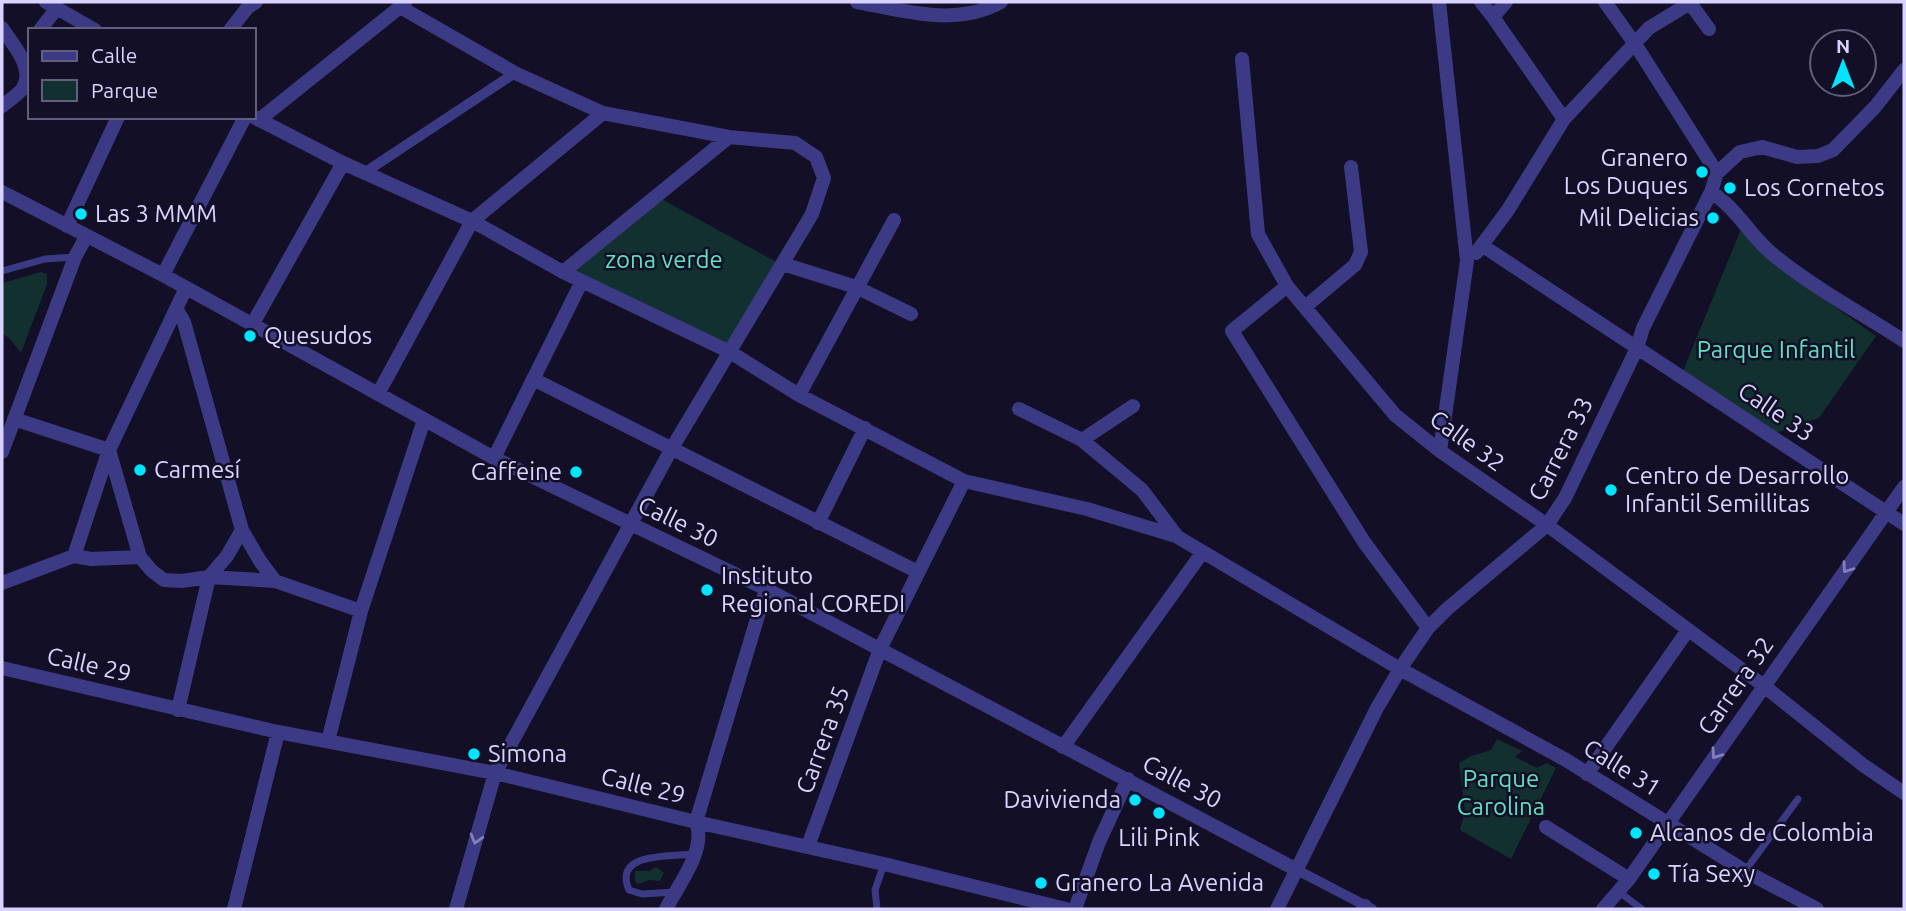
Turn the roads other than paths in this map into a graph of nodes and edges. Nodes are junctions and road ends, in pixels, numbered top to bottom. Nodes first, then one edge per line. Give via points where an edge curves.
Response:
1 (256, 2) edge
2 (857, 2) edge
3 (1002, 2) edge
4 (1439, 2) edge
5 (1481, 2) edge
6 (1506, 2) edge
7 (1605, 2) edge
8 (403, 4) edge
9 (52, 5) edge
10 (1493, 18) junction
11 (2, 28) edge
12 (41, 28) edge
13 (92, 28) edge
14 (232, 28) edge
15 (1709, 29) dead end
16 (1635, 44) junction
17 (28, 45) edge
18 (20, 55) junction
19 (1242, 59) dead end
20 (1904, 70) edge
21 (515, 74) junction
22 (2, 106) edge
23 (603, 113) junction
24 (256, 116) edge
25 (117, 119) edge
26 (252, 119) edge
27 (255, 119) edge
28 (1564, 119) junction
29 (729, 137) junction
30 (343, 163) junction
31 (1351, 167) dead end
32 (364, 173) junction
33 (1717, 173) junction
34 (2, 192) edge
35 (1711, 192) junction
36 (894, 220) dead end
37 (472, 221) junction
38 (67, 226) junction
39 (86, 237) junction
40 (1483, 246) junction
41 (75, 257) junction
42 (1467, 261) junction
43 (783, 264) junction
44 (2, 271) edge
45 (563, 272) junction
46 (163, 275) junction
47 (582, 281) junction
48 (1287, 286) junction
49 (856, 287) junction
50 (186, 288) junction
51 (1305, 307) junction
52 (177, 310) junction
53 (911, 314) dead end
54 (252, 325) junction
55 (1904, 341) edge
56 (1637, 348) junction
57 (730, 352) junction
58 (533, 379) junction
59 (377, 394) junction
60 (799, 395) junction
61 (1133, 406) dead end
62 (1019, 409) dead end
63 (14, 419) junction
64 (424, 420) junction
65 (866, 428) junction
66 (1082, 440) junction
67 (672, 448) junction
68 (109, 450) junction
69 (1440, 451) junction
70 (2, 452) edge
71 (494, 458) junction
72 (964, 481) junction
73 (1904, 487) edge
74 (1887, 513) junction
75 (818, 523) junction
76 (1904, 524) edge
77 (631, 525) junction
78 (1547, 525) junction
79 (242, 530) junction
80 (1176, 536) junction
81 (1202, 553) junction
82 (74, 556) junction
83 (140, 557) junction
84 (918, 572) junction
85 (209, 577) junction
86 (275, 581) junction
87 (2, 583) edge
88 (766, 589) junction
89 (361, 611) junction
90 (1428, 628) junction
91 (1688, 630) junction
92 (880, 649) junction
93 (2, 668) edge
94 (1401, 669) junction
95 (1764, 686) junction
96 (178, 710) junction
97 (278, 732) junction
98 (328, 741) junction
99 (1063, 747) junction
100 (495, 773) junction
101 (1587, 774) junction
102 (1128, 779) junction
103 (1904, 793) edge
104 (1798, 799) dead end
105 (696, 822) junction
106 (1668, 823) junction
107 (1546, 827) dead end
108 (808, 846) junction
109 (695, 854) junction
110 (884, 864) junction
111 (1297, 870) junction
112 (1745, 871) junction
113 (1629, 879) junction
114 (1619, 892) junction
115 (672, 903) edge
116 (1367, 908) edge
117 (234, 909) edge
118 (456, 909) edge
119 (877, 909) edge
120 (1066, 909) edge
121 (1075, 909) edge
122 (1277, 909) edge
123 (1603, 909) edge
124 (1642, 909) edge
125 (1818, 909) edge

1 - 14 street
2 - 3 street via 932,17 985,11
4 - 42 street
5 - 10 street
6 - 10 street
7 - 16 street
8 - 21 street
8 - 24 street
9 - 12 street
9 - 13 street
10 - 28 street
11 - 18 street
15 - 16 street via 1688,3 1649,27
16 - 28 street
16 - 33 street
17 - 18 street
18 - 22 street via 27,77 22,89
19 - 48 street, Calle 32 via 1258,234
20 - 33 street via 1833,150 1797,157 1762,147 1740,152
21 - 23 street
21 - 32 street
23 - 29 street
23 - 37 street
25 - 38 street
26 - 46 street
27 - 30 street
28 - 40 street
29 - 43 street via 795,143 816,157 824,178 812,214
29 - 45 street
30 - 32 street
30 - 54 street
31 - 51 street via 1361,252 1355,265
32 - 37 street
33 - 35 street, Carrera 33
34 - 38 street, Calle 30
35 - 55 street via 1733,209 1756,241 1777,258
35 - 56 street, Carrera 33
36 - 49 street
37 - 45 street
37 - 59 street
38 - 39 street, Calle 30
39 - 41 street
39 - 46 street, Calle 30
40 - 42 street
40 - 56 street, Calle 33
41 - 44 lane via 45,259
41 - 63 street
42 - 69 street
43 - 49 street
43 - 57 street
45 - 47 street
46 - 50 street, Calle 30
47 - 57 street
47 - 58 street
48 - 51 street, Calle 32
48 - 90 street via 1232,331 1364,542
49 - 53 street
49 - 60 street
50 - 52 street
50 - 54 street, Calle 30
51 - 69 street, Calle 32 via 1395,415
52 - 68 street
52 - 79 street
54 - 59 street, Calle 30
56 - 74 street, Calle 33
56 - 78 street, Carrera 33 via 1565,498
57 - 60 street
57 - 67 street
58 - 67 street
58 - 71 street
59 - 64 street, Calle 30
60 - 65 street
61 - 66 street
62 - 66 street
63 - 68 street
63 - 70 street
64 - 71 street, Calle 30
64 - 89 street
65 - 72 street
65 - 75 street
66 - 80 street via 1142,491
67 - 75 street
67 - 77 street
68 - 82 street
68 - 83 street
69 - 78 street, Calle 32
71 - 77 street, Calle 30
72 - 80 street via 1087,509
72 - 84 street, Carrera 35
73 - 74 street, Carrera 32
74 - 76 street, Calle 33
74 -> 95 street, Carrera 32
75 - 84 street
77 - 88 street, Calle 30
77 - 100 street
78 - 90 street, Carrera 33
78 - 91 street, Calle 32
79 - 85 street
79 - 86 street
80 - 81 street, Calle 31
81 - 94 street, Calle 31
81 - 99 street
82 - 83 street
82 - 87 street
83 - 85 street via 164,580
84 - 92 street, Carrera 35
85 - 86 street
85 - 96 street
86 - 89 street
88 - 92 street, Calle 30
88 - 105 street
89 - 98 street
90 - 94 street, Carrera 33
91 - 95 street, Calle 32
91 - 101 street
92 - 99 street, Calle 30
92 - 108 street, Carrera 35
93 - 96 street, Calle 29
94 - 101 street, Calle 31
94 - 111 street, Carrera 33
95 - 103 street, Calle 32
95 -> 106 street, Carrera 32
96 - 97 street, Calle 29
97 - 98 street, Calle 29
97 - 117 street
98 - 100 street, Calle 29
99 - 102 street, Calle 30
100 - 105 street, Calle 29
100 -> 118 street
101 - 106 street, Calle 31
102 - 111 street, Calle 30
102 - 121 street
104 - 112 lane
105 - 108 street, Calle 29
105 - 109 street via 700,832
106 - 112 street, Calle 31
106 - 113 street, Carrera 32
107 - 113 street
108 - 110 street, Calle 29
109 - 115 street
109 - 115 lane via 634,862 625,870 629,890
110 - 119 lane via 875,890
110 - 120 street, Calle 29
111 - 116 street, Calle 30
111 - 122 street, Carrera 33
112 - 125 street, Calle 31
113 - 114 street, Carrera 32
114 - 123 street, Carrera 32
114 - 124 lane

